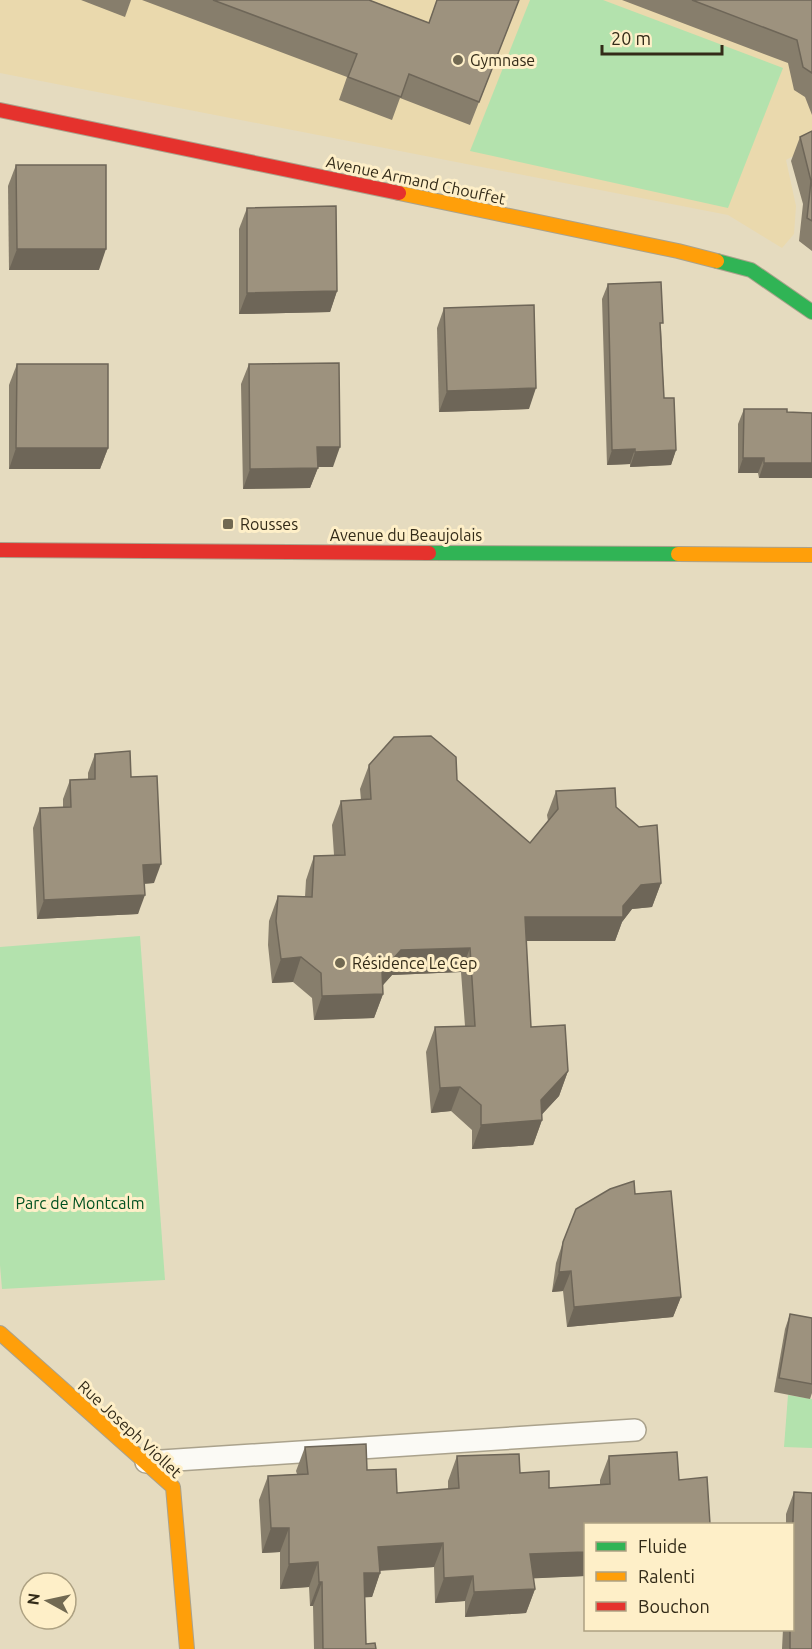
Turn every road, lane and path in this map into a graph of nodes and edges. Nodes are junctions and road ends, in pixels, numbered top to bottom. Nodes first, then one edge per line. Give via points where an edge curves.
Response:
1 (0, 110) edge
2 (812, 312) edge
3 (0, 550) edge
4 (812, 555) edge
5 (0, 1333) edge
6 (635, 1430) dead end
7 (146, 1462) junction
8 (187, 1649) edge

1 - 2 street, Avenue Armand Chouffet via 678,251 751,270
3 - 4 street, Avenue du Beaujolais
5 - 7 street, Rue Joseph Viollet
6 - 7 lane
7 - 8 street, Rue Joseph Viollet via 173,1487

